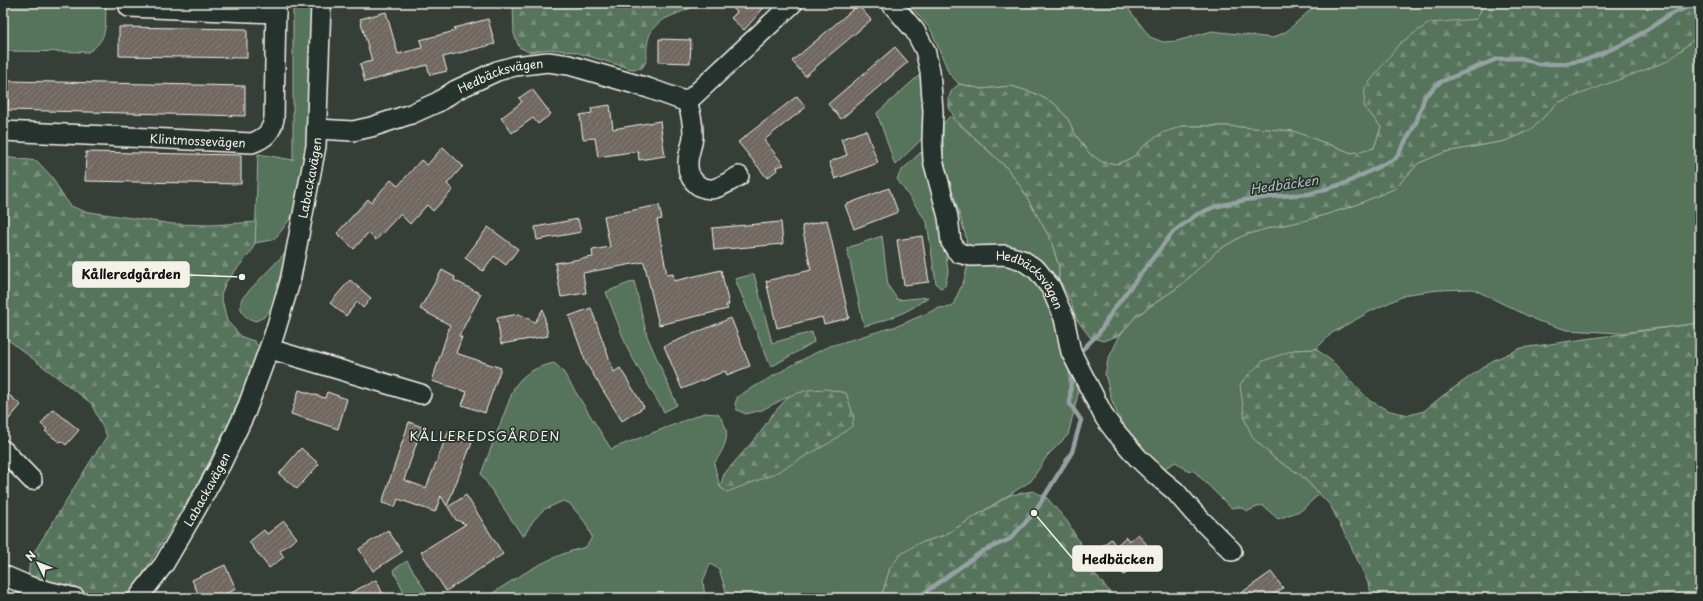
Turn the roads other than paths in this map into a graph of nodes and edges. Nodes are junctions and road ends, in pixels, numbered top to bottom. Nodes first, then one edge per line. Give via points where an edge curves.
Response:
1 (321, 3) edge
2 (793, 3) edge
3 (891, 3) edge
4 (129, 7) dead end
5 (276, 8) edge
6 (687, 102) junction
7 (317, 129) junction
8 (3, 131) edge
9 (739, 176) dead end
10 (270, 349) junction
11 (421, 394) dead end
12 (3, 450) edge
13 (32, 480) dead end
14 (1232, 551) dead end
15 (3, 575) edge
16 (75, 598) edge
17 (138, 598) edge

1 - 7 street, Labackavägen
2 - 6 street
3 - 14 street, Hedbäcksvägen via 915,31 925,50 930,71 933,111 933,160 956,250 971,256 1005,254 1022,260 1036,270 1051,288 1064,318 1071,352 1105,418 1138,458 1175,491
4 - 5 street, Klintmossevägen
5 - 8 street, Klintmossevägen via 274,119 272,128 263,139 252,143
6 - 7 street, Hedbäcksvägen via 569,65 548,62 497,71 456,90 438,102 371,128
6 - 9 street via 692,114 693,129 687,164 691,179 699,186 711,189
7 - 10 street, Labackavägen via 290,282
10 - 11 street
10 - 17 street, Labackavägen via 246,411 221,464 164,564
12 - 13 street
15 - 16 street via 31,587

